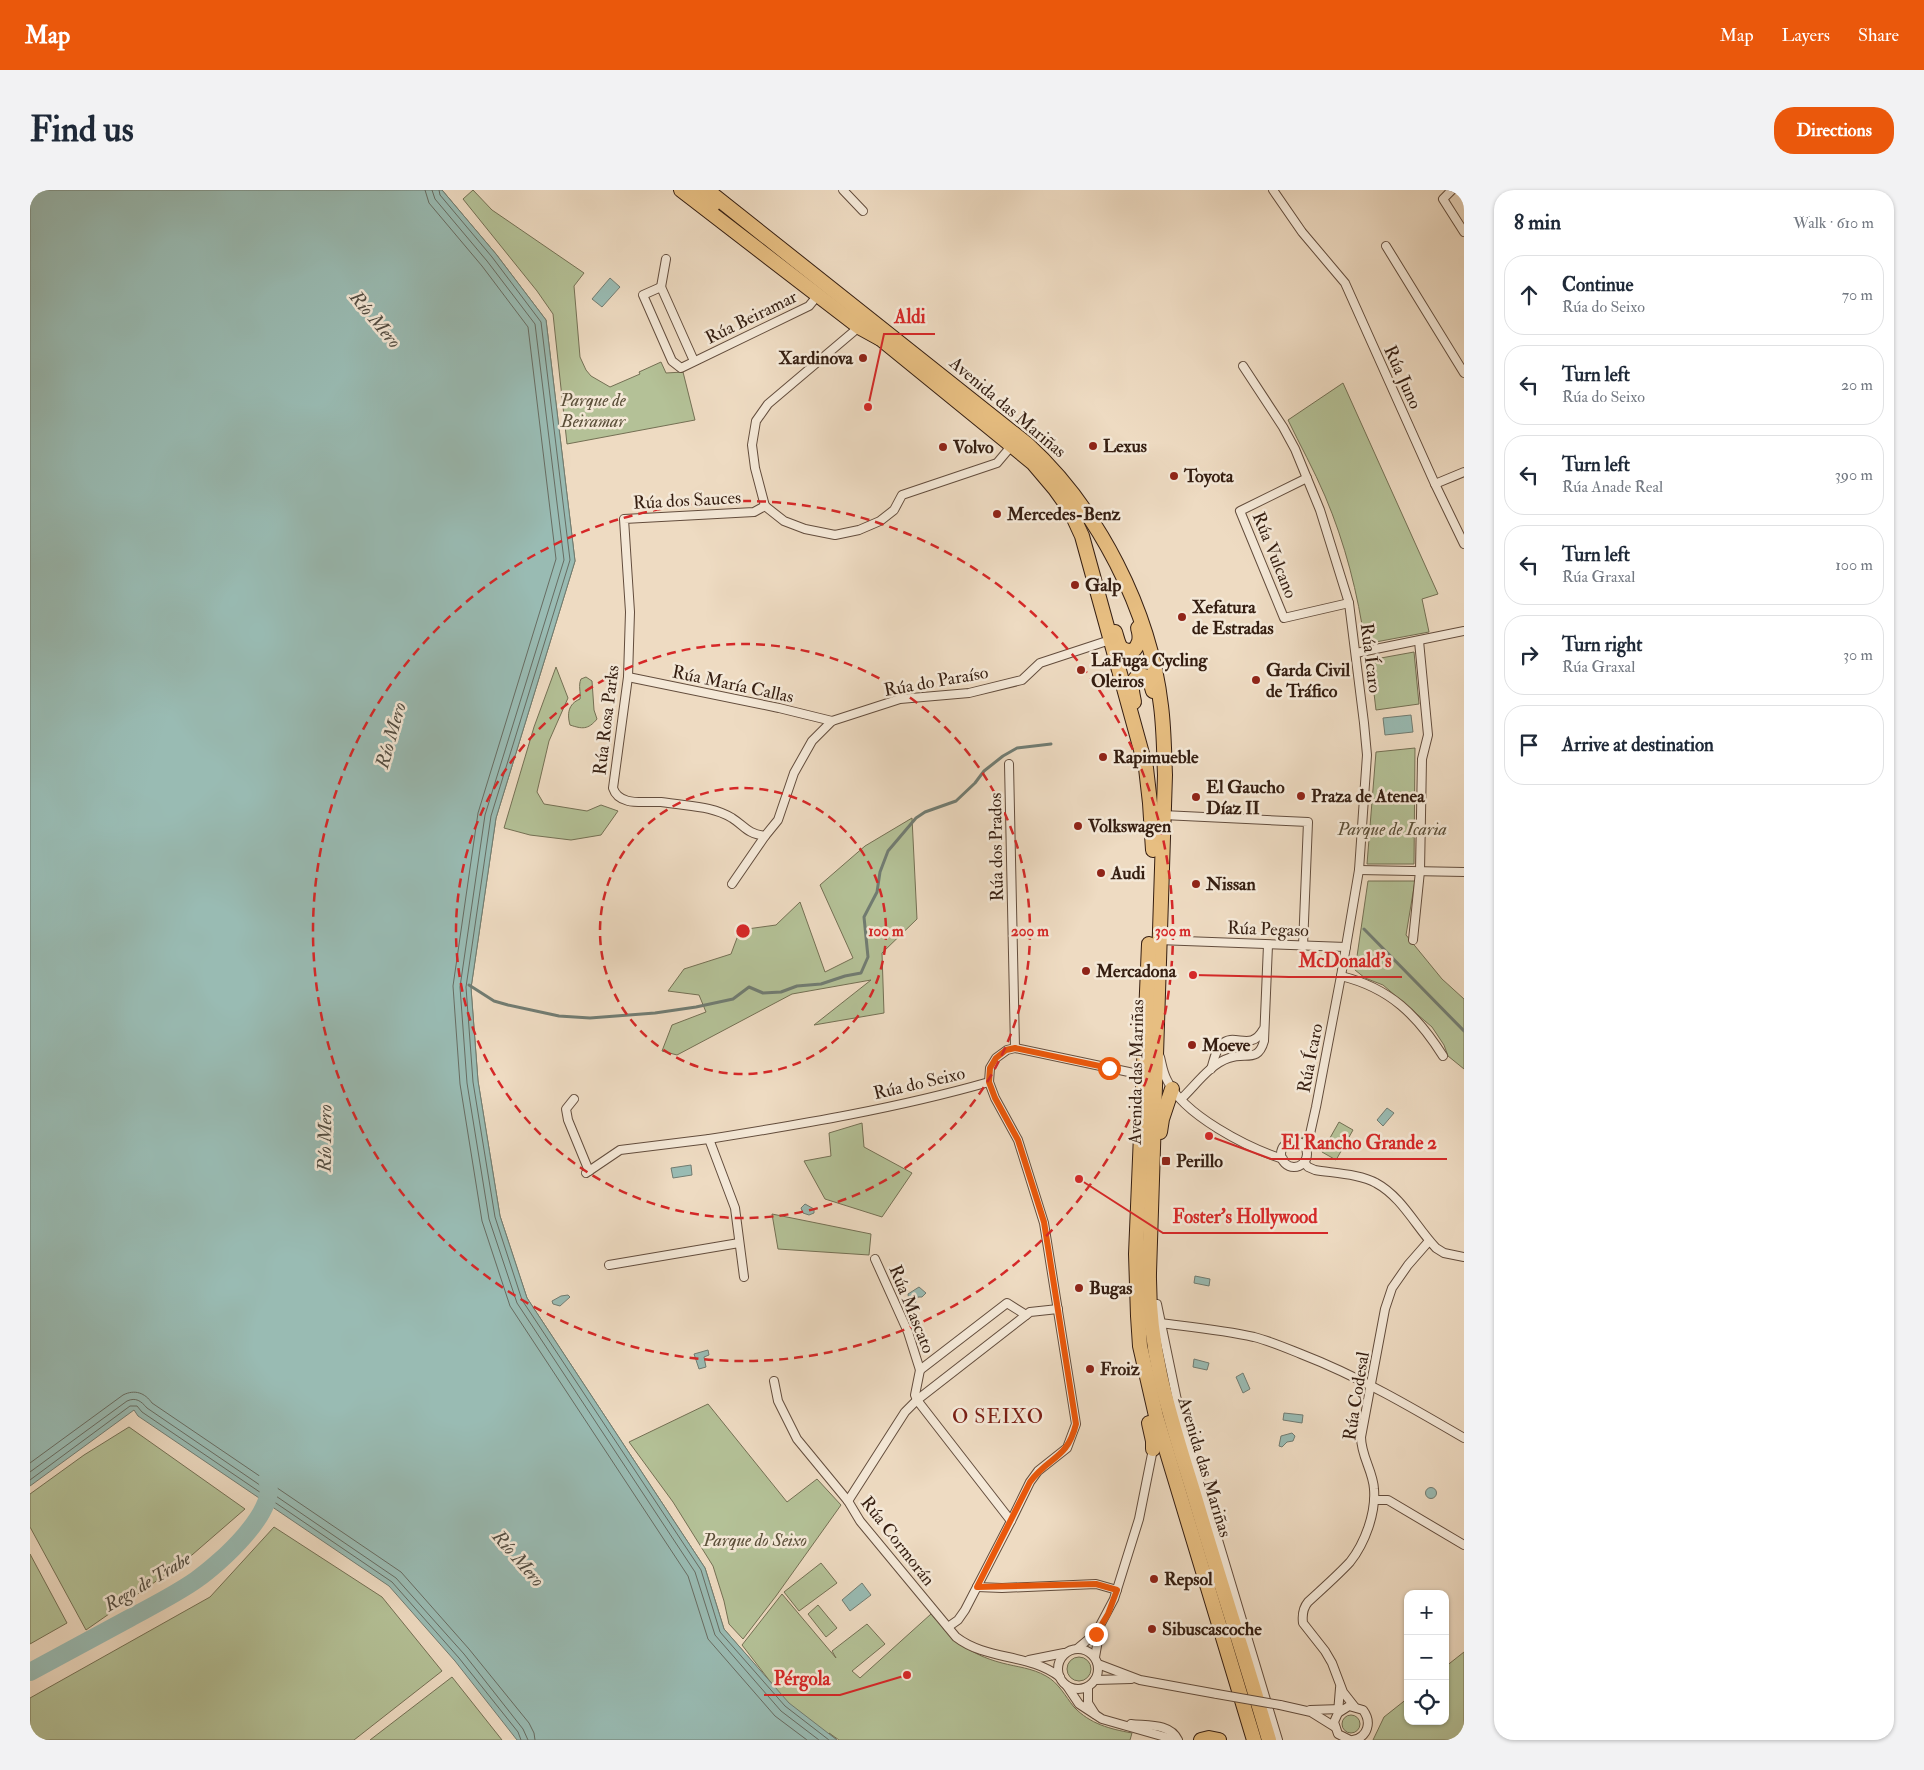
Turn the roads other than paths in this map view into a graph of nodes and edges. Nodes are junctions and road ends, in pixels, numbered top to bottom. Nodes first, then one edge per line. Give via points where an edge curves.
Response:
1 (681, 190) edge
2 (694, 190) edge
3 (707, 190) edge
4 (716, 190) edge
5 (843, 190) edge
6 (1273, 190) edge
7 (1452, 190) edge
8 (863, 211) dead end
9 (1464, 232) edge
10 (1386, 246) dead end
11 (666, 259) dead end
12 (661, 288) junction
13 (818, 296) junction
14 (859, 327) junction
15 (879, 338) junction
16 (905, 346) junction
17 (694, 361) junction
18 (1243, 366) dead end
19 (1464, 373) edge
20 (1006, 440) junction
21 (1464, 472) edge
22 (1307, 478) junction
23 (1435, 484) junction
24 (765, 506) junction
25 (624, 519) joint
26 (1464, 544) edge
27 (1089, 561) junction
28 (1128, 588) junction
29 (1349, 603) junction
30 (1464, 631) edge
31 (1110, 640) junction
32 (1419, 641) junction
33 (1356, 653) junction
34 (628, 677) junction
35 (832, 721) junction
36 (1162, 728) junction
37 (1009, 764) dead end
38 (1146, 768) junction
39 (1163, 815) junction
40 (765, 836) junction
41 (1359, 870) junction
42 (1420, 871) junction
43 (1464, 872) edge
44 (732, 884) dead end
45 (1158, 940) junction
46 (1413, 940) dead end
47 (1268, 945) junction
48 (1303, 946) junction
49 (1346, 948) junction
50 (1341, 976) junction
51 (1264, 1028) junction
52 (1156, 1041) junction
53 (1015, 1048) junction
54 (1443, 1056) dead end
55 (1211, 1069) junction
56 (1143, 1075) junction
57 (989, 1082) junction
58 (1176, 1094) junction
59 (574, 1099) dead end
60 (709, 1139) junction
61 (1304, 1145) junction
62 (1283, 1148) junction
63 (1264, 1152) junction
64 (1283, 1160) junction
65 (1304, 1162) junction
66 (1150, 1240) junction
67 (1429, 1241) junction
68 (739, 1242) junction
69 (1464, 1257) edge
70 (875, 1259) dead end
71 (609, 1265) dead end
72 (744, 1278) dead end
73 (1058, 1309) junction
74 (1026, 1315) junction
75 (1138, 1316) junction
76 (1160, 1323) junction
77 (920, 1370) junction
78 (774, 1381) dead end
79 (1372, 1385) junction
80 (917, 1400) junction
81 (1464, 1438) edge
82 (1153, 1449) joint
83 (1374, 1500) junction
84 (848, 1501) junction
85 (1011, 1521) junction
86 (1464, 1545) edge
87 (977, 1587) junction
88 (1117, 1590) junction
89 (1102, 1625) junction
90 (948, 1627) junction
91 (1078, 1648) junction
92 (1065, 1653) junction
93 (1025, 1660) junction
94 (1097, 1660) junction
95 (1060, 1677) junction
96 (1096, 1680) junction
97 (1140, 1680) junction
98 (1340, 1683) junction
99 (1067, 1686) junction
100 (1088, 1687) junction
101 (1354, 1706) junction
102 (1302, 1710) junction
103 (1339, 1711) junction
104 (1096, 1716) junction
105 (1116, 1723) junction
106 (1144, 1731) junction
107 (1337, 1734) edge
108 (1361, 1738) edge
109 (1145, 1740) edge
110 (1177, 1740) edge
111 (1201, 1740) edge
112 (1219, 1740) edge
113 (1254, 1740) edge
114 (1269, 1740) edge
115 (1278, 1740) edge
116 (1351, 1740) edge

1 - 13 highway
2 - 15 highway, Avenida das Mariñas
3 - 16 highway, Avenida das Mariñas
4 - 16 highway via 879,319
5 - 8 street
6 - 23 street, Rúa Juno via 1302,232 1345,283
7 - 9 street via 1442,199
10 - 19 street
11 - 12 street
12 - 17 street, Rúa Beiramar
12 - 17 street, Rúa Beiramar via 643,295 664,344 672,361 681,368
13 - 14 highway
13 - 17 street, Rúa Beiramar via 809,306
14 - 15 highway
14 - 24 street via 768,404 756,421 752,445
15 - 20 highway, Avenida das Mariñas
16 - 28 highway, Avenida das Mariñas via 1027,444 1055,471 1096,528
18 - 22 street, Rúa Ícaro via 1283,427
20 - 24 street, Rúa dos Sauces via 1008,450 997,463 902,495 894,510 880,521 859,530 835,535 805,529 784,521
20 - 27 highway, Avenida das Mariñas via 1044,476 1070,510
21 - 23 street
22 - 29 street, Rúa Ícaro
22 - 29 street, Rúa Vulcano via 1240,511 1284,618
23 - 26 street, Rúa Juno
24 - 25 street, Rúa dos Sauces via 754,512
25 - 34 street, Rúa Rosa Parks via 630,612
27 - 28 highway via 1102,584 1120,646 1125,651 1133,651 1139,646 1140,635 1131,610
27 - 31 highway, Avenida das Mariñas
28 - 36 highway, Avenida das Mariñas via 1152,658
29 - 33 street, Rúa Ícaro
30 - 32 street
31 - 35 street, Rúa do Paraíso via 1040,663 1022,680 969,693 900,699
31 - 38 highway, Avenida das Mariñas
32 - 33 street
32 - 42 street via 1428,735 1422,758
33 - 41 street, Rúa Ícaro via 1367,755
34 - 35 street, Rúa María Callas
34 - 40 street, Rúa Rosa Parks via 614,794 629,802 711,808 752,834
35 - 40 street, Rúa do Paraíso via 812,741 794,773 778,820
36 - 38 highway via 1151,684 1145,676 1138,676 1131,689 1142,733
36 - 39 highway, Avenida das Mariñas
37 - 53 street, Rúa dos Prados
38 - 56 highway, Avenida das Mariñas via 1153,838
39 - 45 highway, Avenida das Mariñas
39 - 48 street via 1308,822
40 - 44 street, Rúa do Paraíso
41 - 42 street
41 - 49 street, Rúa Ícaro
42 - 43 street
42 - 46 street
45 - 47 street, Rúa Pegaso
45 - 52 highway, Avenida das Mariñas
47 - 48 street, Rúa Pegaso
47 - 51 street
48 - 49 street, Rúa Pegaso
49 - 50 street, Rúa Ícaro
50 - 54 street via 1388,995 1427,1030
50 - 61 street, Rúa Ícaro via 1316,1107
51 - 55 street via 1262,1049 1257,1054 1230,1057
51 - 55 street via 1255,1041 1222,1043
52 - 58 street via 1167,1080
52 - 66 highway, Avenida das Mariñas
53 - 56 street
53 - 57 street, Rúa do Seixo via 996,1058 990,1068
55 - 58 street
56 - 75 highway, Avenida das Mariñas via 1136,1254
57 - 60 street, Rúa do Seixo via 799,1124
57 - 73 street via 1018,1140 1037,1198
58 - 63 street via 1210,1123
58 - 66 highway via 1165,1112 1161,1127 1157,1205
59 - 60 street, Rúa do Seixo via 566,1109 568,1120 588,1172 620,1150
60 - 68 street via 735,1208
61 - 62 street via 1293,1141
61 - 65 street via 1307,1156
62 - 63 street
62 - 64 street
63 - 64 street
64 - 65 street via 1293,1166
65 - 67 street via 1315,1170 1374,1182 1397,1202
66 - 76 street
66 - 114 highway, Avenida das Mariñas via 1150,1324 1162,1388
67 - 69 street via 1444,1252
67 - 79 street, Rúa Codesal via 1392,1288
68 - 71 street
68 - 72 street
70 - 77 street, Rúa Mascato via 908,1332
73 - 74 street, Rúa Cormorán
73 - 85 street via 1076,1424 1067,1448 1038,1471 1030,1482
74 - 77 street via 1007,1303
74 - 80 street, Rúa Cormorán
75 - 82 highway via 1136,1355
75 - 113 highway, Avenida das Mariñas via 1143,1363 1156,1416
76 - 79 street via 1256,1338
76 - 115 street via 1179,1410
77 - 80 street
78 - 84 street via 778,1401 797,1439
79 - 81 street
79 - 83 street, Rúa Codesal via 1361,1446 1374,1487
80 - 84 street, Rúa Cormorán
80 - 85 street
82 - 88 street via 1139,1520
83 - 86 street via 1388,1500
83 - 98 street, Rúa Codesal via 1370,1523 1350,1561 1308,1602 1303,1611 1303,1623 1328,1657
84 - 90 street, Rúa Cormorán via 860,1521
85 - 87 street
87 - 88 street via 1096,1584
87 - 90 street via 961,1615
88 - 89 street
89 - 91 street via 1090,1640
89 - 94 street
90 - 93 street, Rúa Cormorán via 964,1643 975,1648
91 - 92 street
91 - 94 street via 1088,1650
92 - 93 street, Rúa Cormorán
92 - 95 street via 1059,1662
93 - 95 street, Rúa Cormorán
94 - 96 street via 1099,1672
94 - 97 street
95 - 99 street
96 - 97 street
96 - 100 street
97 - 102 street, bridge
98 - 101 street, Rúa Codesal
98 - 103 street, Rúa Codesal
99 - 100 street
99 - 104 street via 1079,1704
100 - 104 street via 1088,1703
101 - 103 street
101 - 108 street via 1363,1710 1368,1719 1368,1728
102 - 103 street
102 - 107 street via 1321,1717
103 - 107 street via 1335,1717
104 - 105 street
105 - 106 street
105 - 110 street via 1165,1728 1171,1730
106 - 109 street
106 - 110 street
107 - 116 street
108 - 116 street
111 - 112 highway

